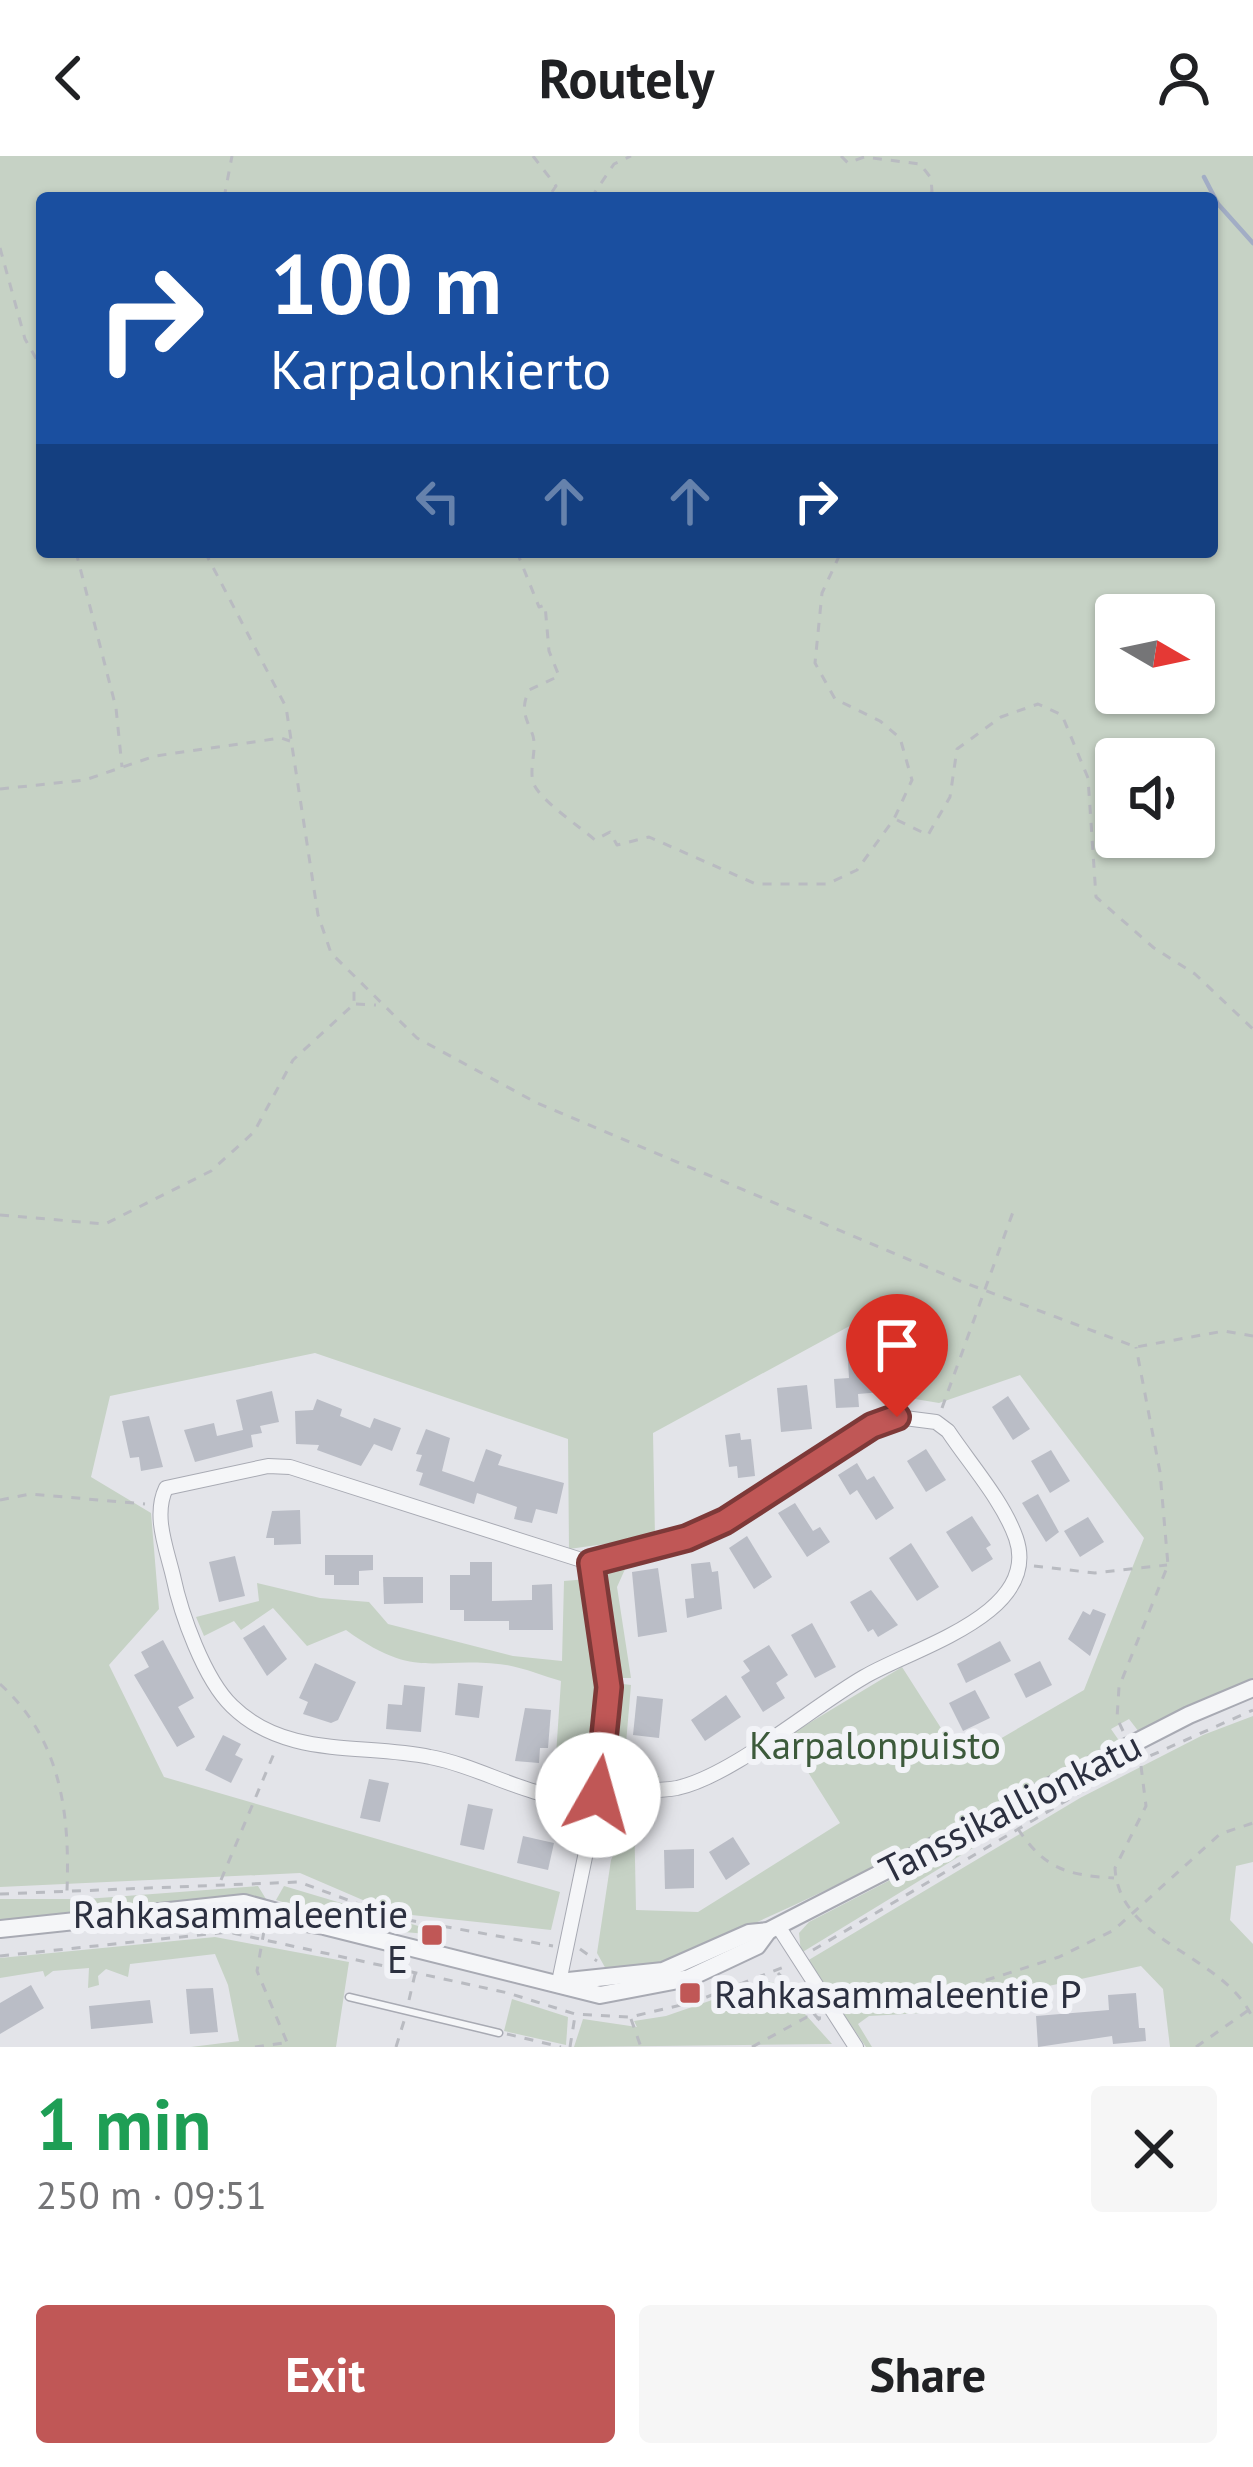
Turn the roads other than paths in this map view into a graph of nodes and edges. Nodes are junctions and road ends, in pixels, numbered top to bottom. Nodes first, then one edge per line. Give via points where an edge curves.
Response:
1 (591, 1563) junction
2 (1253, 1688) edge
3 (598, 1795) junction
4 (773, 1928) junction
5 (0, 1929) edge
6 (559, 1982) junction
7 (349, 1997) dead end
8 (499, 2032) road end
9 (856, 2047) edge

1 - 3 street via 609,1687
1 - 3 street via 725,1521 897,1417 937,1422 1010,1524 1020,1564 1015,1584 984,1615 865,1676 708,1776 677,1788
1 - 3 street via 290,1467 182,1483 166,1488 159,1504 182,1618 229,1704 280,1738 432,1757 542,1793
2 - 4 street, Tanssikallionkatu
3 - 6 street
4 - 6 street, Tanssikallionkatu via 757,1946 668,1985 600,1995
4 - 9 street via 823,2014
5 - 6 street, Tanssikallionkatu via 269,1905 324,1926
7 - 8 lane

